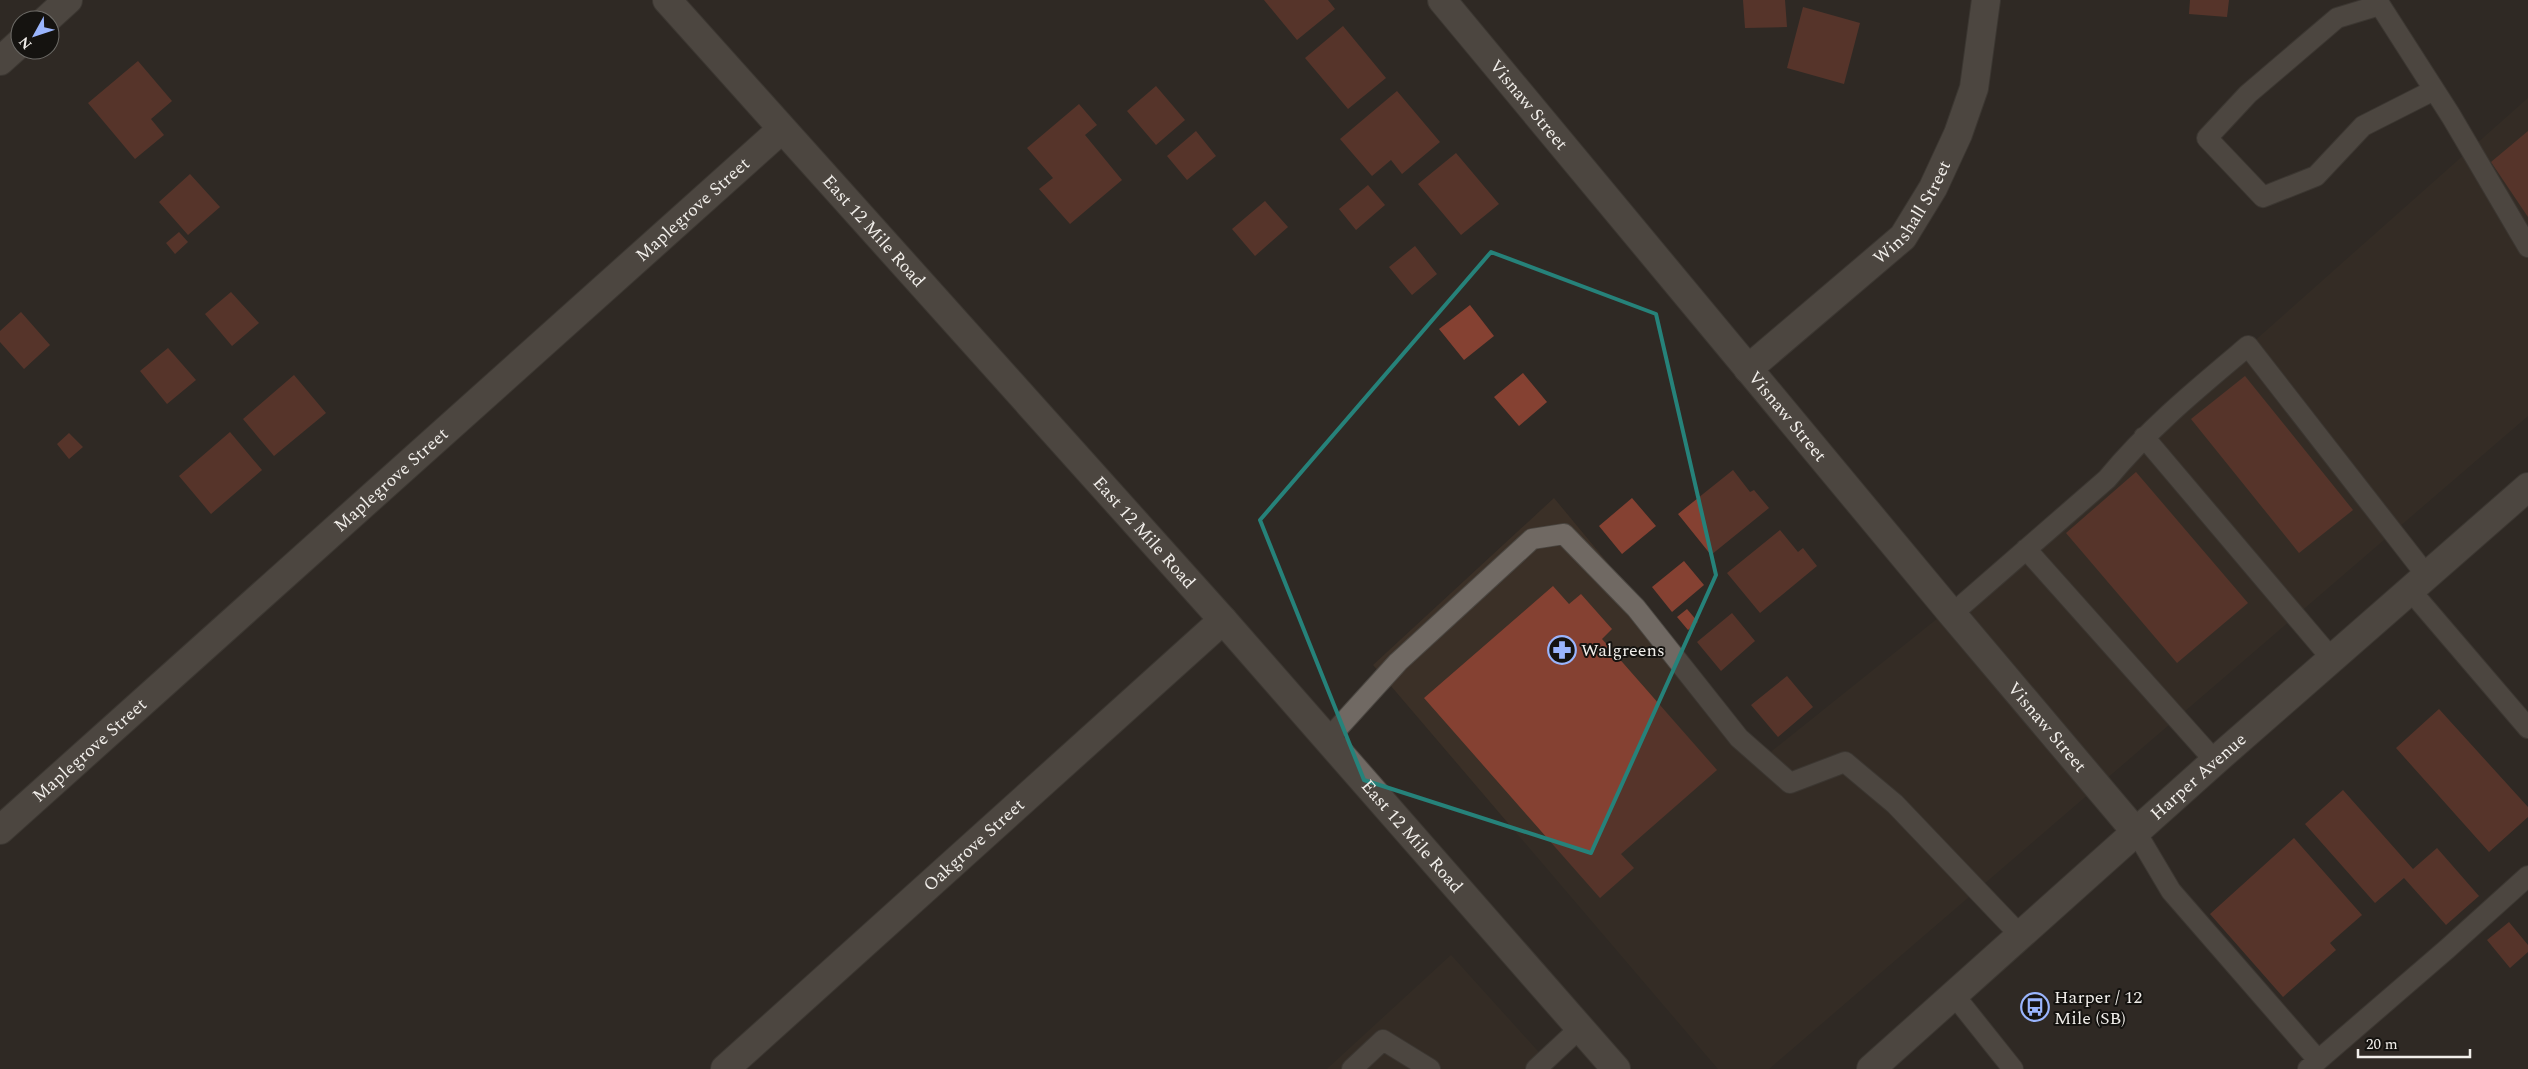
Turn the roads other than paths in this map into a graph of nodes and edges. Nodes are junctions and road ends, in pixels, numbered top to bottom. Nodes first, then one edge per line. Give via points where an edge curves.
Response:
1 (68, 0) edge
2 (668, 0) edge
3 (1442, 0) edge
4 (1986, 0) edge
5 (57, 10) edge
6 (10, 52) edge
7 (0, 61) edge
8 (2434, 90) junction
9 (782, 129) junction
10 (2528, 247) edge
11 (1748, 369) junction
12 (2144, 437) junction
13 (2528, 487) edge
14 (2026, 549) junction
15 (2418, 583) junction
16 (1952, 614) junction
17 (1223, 620) junction
18 (2332, 659) junction
19 (2528, 728) edge
20 (1328, 739) junction
21 (2215, 761) junction
22 (0, 830) edge
23 (2136, 832) junction
24 (2528, 876) edge
25 (2020, 935) junction
26 (1954, 994) junction
27 (1580, 1028) junction
28 (2313, 1064) edge
29 (725, 1069) edge
30 (1352, 1069) edge
31 (1430, 1069) edge
32 (1536, 1069) edge
33 (1616, 1069) edge
34 (1871, 1069) edge
35 (2013, 1069) edge

1 - 5 street
2 - 9 street, East 12 Mile Road
3 - 11 street, Visnaw Street
4 - 11 street, Winshall Street via 1974,88 1933,188 1903,237
6 - 7 street
8 - 8 lane via 2380,5 2337,18 2248,94 2207,138 2263,197 2316,176 2363,126
8 - 10 lane
9 - 17 street, East 12 Mile Road
9 - 22 street, Maplegrove Street
11 - 16 street, Visnaw Street
12 - 14 lane via 2107,479
12 - 15 lane via 2248,346
12 - 18 lane
13 - 15 street, Harper Avenue
14 - 16 lane
14 - 21 lane
15 - 18 street, Harper Avenue
15 - 19 lane
16 - 23 street, Visnaw Street
17 - 20 street, East 12 Mile Road
17 - 29 street, Oakgrove Street
18 - 21 street, Harper Avenue
20 - 25 lane via 1398,662 1532,540 1564,534 1636,608 1739,738 1790,783 1844,762 1894,804
20 - 27 street, East 12 Mile Road
21 - 23 street, Harper Avenue
23 - 25 street, Harper Avenue
23 - 28 lane via 2171,891
24 - 28 lane
25 - 26 street, Harper Avenue
26 - 34 street, Harper Avenue
26 - 35 lane
27 - 32 lane
27 - 33 street, East 12 Mile Road
30 - 31 lane via 1383,1040

